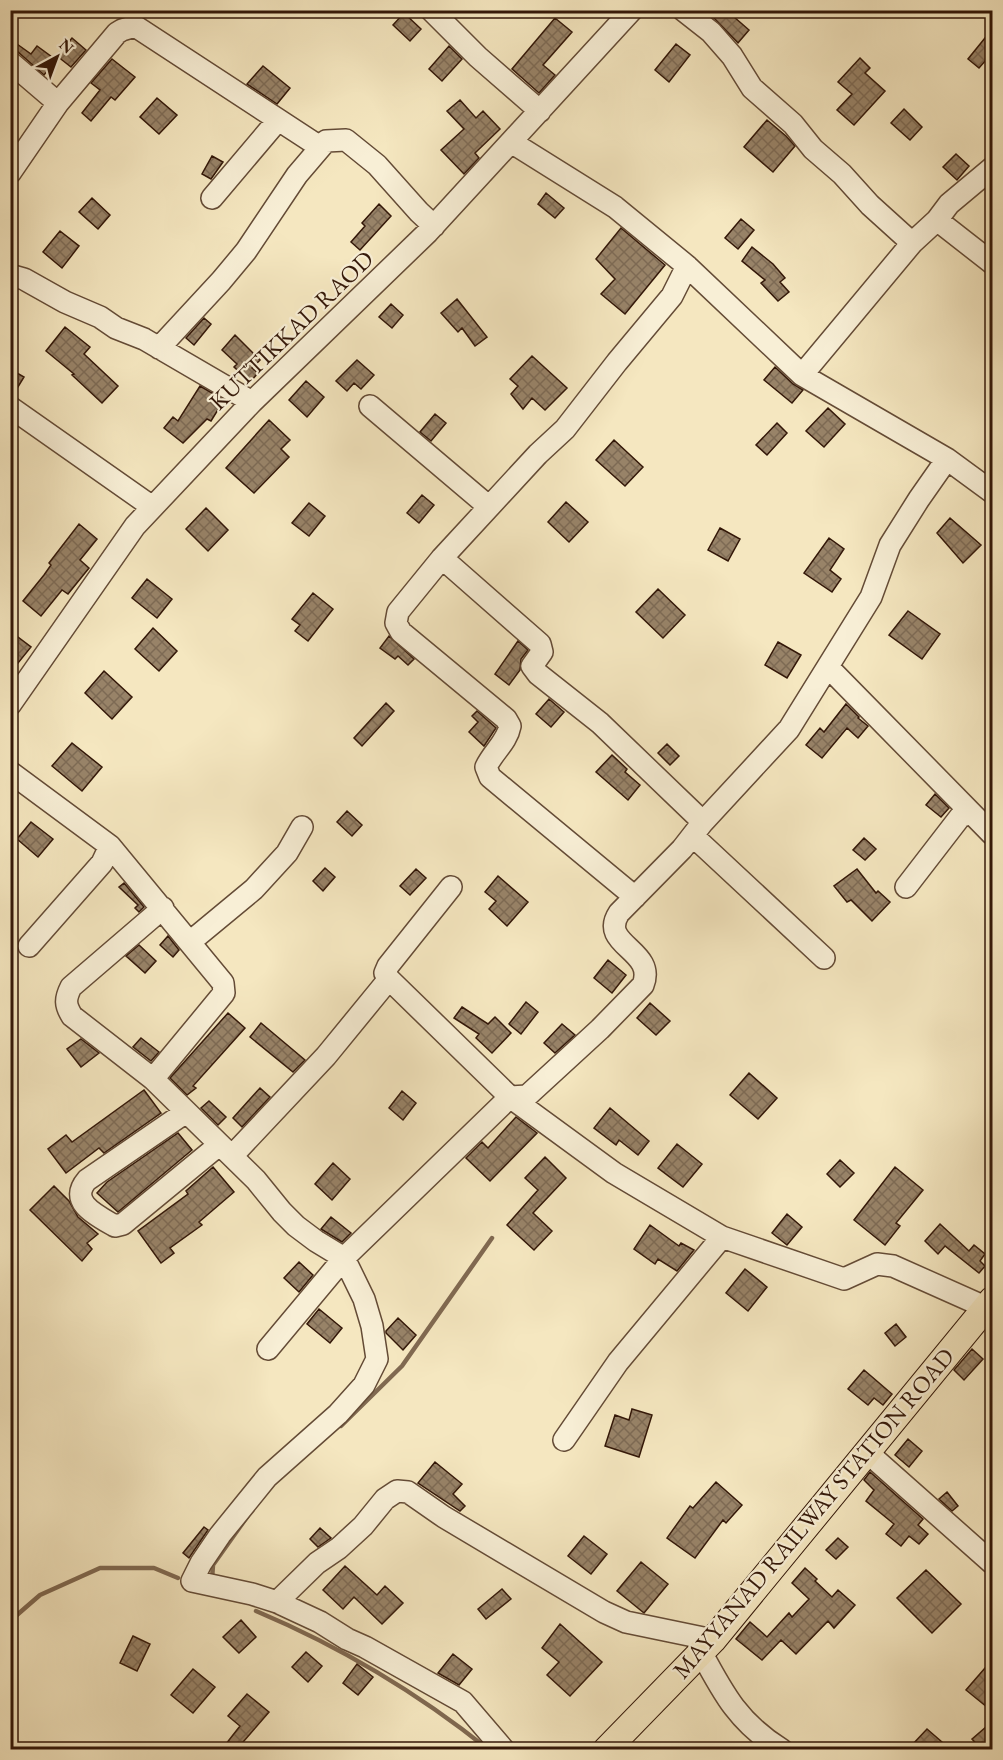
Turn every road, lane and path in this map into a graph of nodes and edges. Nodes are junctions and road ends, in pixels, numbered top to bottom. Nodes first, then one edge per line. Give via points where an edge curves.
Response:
1 (431, 10) edge
2 (632, 10) edge
3 (682, 10) edge
4 (10, 62) edge
5 (58, 103) junction
6 (540, 111) junction
7 (279, 120) junction
8 (511, 142) junction
9 (320, 147) junction
10 (993, 168) edge
11 (10, 173) edge
12 (212, 198) dead end
13 (937, 220) junction
14 (434, 226) junction
15 (912, 243) junction
16 (993, 263) edge
17 (687, 266) junction
18 (10, 275) edge
19 (159, 348) junction
20 (802, 375) junction
21 (252, 402) junction
22 (370, 406) dead end
23 (10, 407) edge
24 (947, 459) junction
25 (993, 492) edge
26 (151, 506) junction
27 (488, 506) junction
28 (442, 558) junction
29 (828, 667) junction
30 (10, 705) edge
31 (10, 772) edge
32 (971, 813) junction
33 (302, 827) dead end
34 (698, 829) junction
35 (993, 834) edge
36 (110, 846) junction
37 (451, 887) dead end
38 (906, 887) dead end
39 (635, 897) junction
40 (163, 908) junction
41 (190, 942) junction
42 (29, 946) dead end
43 (824, 958) dead end
44 (389, 979) junction
45 (153, 1079) junction
46 (510, 1098) junction
47 (186, 1112) junction
48 (226, 1150) junction
49 (722, 1237) junction
50 (344, 1258) junction
51 (989, 1304) edge
52 (268, 1349) dead end
53 (564, 1440) dead end
54 (868, 1453) junction
55 (993, 1563) edge
56 (277, 1602) junction
57 (707, 1646) junction
58 (504, 1749) edge
59 (606, 1749) edge
60 (782, 1749) edge

1 - 6 street
2 - 6 street, KUTTIKKAD RAOD
3 - 15 street via 711,32 752,88
4 - 5 street
5 - 7 street via 117,33 135,26
5 - 11 street
6 - 8 street, KUTTIKKAD RAOD
7 - 9 street
7 - 12 street
8 - 14 street, KUTTIKKAD RAOD
8 - 17 street via 615,207
9 - 14 street via 326,141 346,140 377,165
9 - 19 street via 246,251
10 - 13 street via 949,204
13 - 15 street
13 - 16 street
14 - 21 street, KUTTIKKAD RAOD
15 - 20 street
17 - 20 street
17 - 27 street via 672,296 572,421
18 - 19 street
19 - 21 street
20 - 24 street
21 - 26 street, KUTTIKKAD RAOD
22 - 27 street
23 - 26 street
24 - 25 street
24 - 29 street via 890,545 871,597
26 - 30 street, KUTTIKKAD RAOD
27 - 28 street
28 - 34 street via 540,644 542,652 532,666 538,674 600,723
28 - 39 street via 398,612 396,623 401,632 506,719 510,726 508,735 486,767 490,777
29 - 32 street
29 - 34 street via 789,729
31 - 36 street
32 - 35 street
32 - 38 street via 960,817
33 - 41 street via 287,853 254,889
34 - 39 street
34 - 43 street
36 - 40 street
36 - 42 street via 102,863
37 - 44 street via 388,966 385,973
39 - 46 street via 613,922 614,932 646,968 643,985 527,1096
40 - 41 street
40 - 45 street via 71,987 66,997 72,1016
41 - 45 street via 223,982 224,993
44 - 46 street
44 - 48 street via 326,1056
45 - 47 street
46 - 49 street via 614,1173
46 - 50 street
47 - 48 street
47 - 48 street via 87,1180 81,1187 82,1202 115,1226 123,1224
48 - 50 street via 296,1226
49 - 51 street via 844,1279 877,1264 893,1266
49 - 53 street via 618,1362
50 - 52 street
50 - 56 street via 364,1299 377,1359 364,1385 338,1414 267,1477 220,1535 192,1581
51 - 54 main road, MAYYANAD RAILWAY STATION ROAD
54 - 55 street
54 - 57 main road, MAYYANAD RAILWAY STATION ROAD
56 - 57 street via 316,1563 363,1526 385,1499 397,1491 408,1492 604,1612
56 - 58 street via 463,1702
57 - 59 main road, MAYYANAD RAILWAY STATION ROAD
57 - 60 street via 719,1687 740,1717

